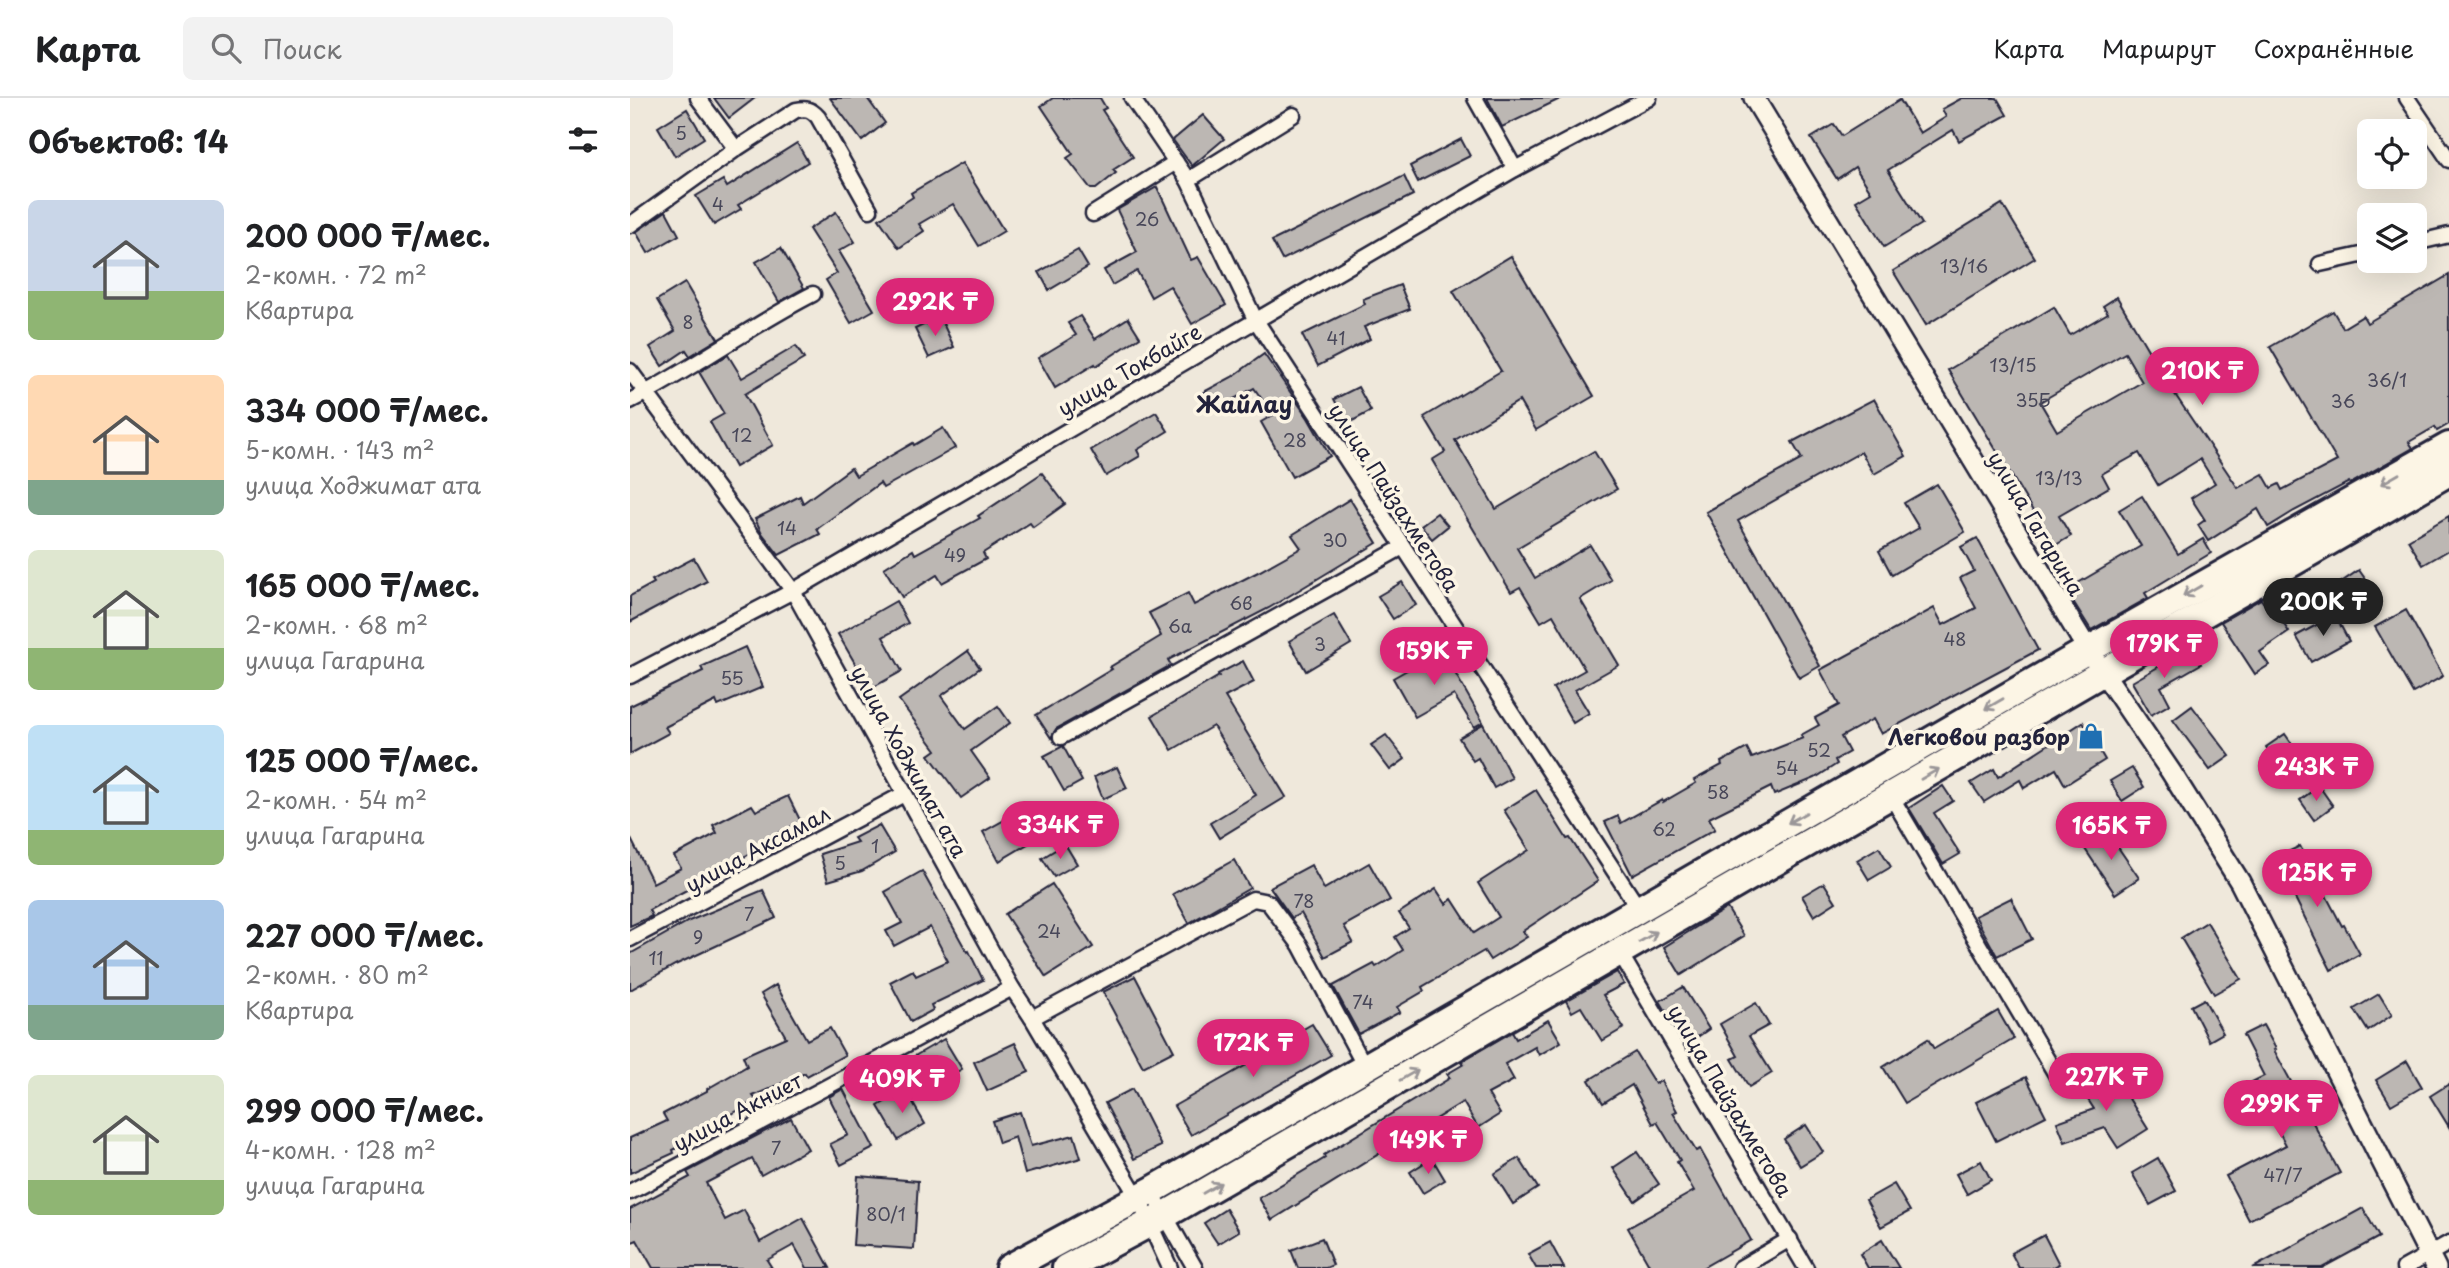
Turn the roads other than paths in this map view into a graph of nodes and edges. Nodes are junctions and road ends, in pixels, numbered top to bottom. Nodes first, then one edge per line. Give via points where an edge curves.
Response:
1 (698, 98) edge
2 (1132, 98) edge
3 (1475, 98) edge
4 (1649, 98) edge
5 (1754, 98) edge
6 (2407, 98) edge
7 (1293, 115) dead end
8 (736, 149) junction
9 (2449, 160) edge
10 (1176, 162) junction
11 (1515, 169) junction
12 (1188, 180) junction
13 (870, 211) dead end
14 (1093, 214) dead end
15 (630, 225) edge
16 (2449, 235) edge
17 (2427, 240) edge
18 (2357, 256) edge
19 (2320, 264) dead end
20 (813, 294) dead end
21 (1255, 319) junction
22 (630, 371) edge
23 (646, 393) junction
24 (630, 401) edge
25 (2449, 446) edge
26 (2449, 472) edge
27 (1403, 547) junction
28 (793, 591) junction
29 (2088, 650) junction
30 (2104, 673) junction
31 (630, 676) edge
32 (1061, 737) dead end
33 (904, 794) junction
34 (1891, 796) junction
35 (1639, 909) junction
36 (630, 939) edge
37 (1620, 953) junction
38 (1012, 988) junction
39 (1032, 1018) junction
40 (1365, 1067) junction
41 (2061, 1083) dead end
42 (630, 1192) edge
43 (1144, 1194) junction
44 (1158, 1219) junction
45 (1790, 1239) junction
46 (2449, 1243) edge
47 (2433, 1261) edge
48 (1009, 1268) edge
49 (1066, 1268) edge
50 (1170, 1268) edge
51 (1195, 1268) edge
52 (1740, 1268) edge
53 (1806, 1268) edge
54 (2404, 1268) edge

1 - 8 street
2 - 10 street, улица Пайзахметова
3 - 11 street
4 - 11 street, улица Токбайге
5 - 29 main road, улица Гагарина
6 - 9 street
7 - 12 street
8 - 13 street via 796,110 811,110
8 - 15 street
10 - 12 street, улица Пайзахметова
10 - 14 street
11 - 21 street, улица Токбайге
12 - 21 street, улица Пайзахметова
16 - 17 street
18 - 19 street
20 - 23 street
21 - 27 street, улица Пайзахметова
21 - 28 street, улица Токбайге
22 - 23 street, улица Ходжимат ата
23 - 24 street
23 - 28 street, улица Ходжимат ата
25 -> 29 highway
26 - 30 highway
27 - 32 street
27 - 35 street, улица Пайзахметова
28 - 31 street, улица Токбайге
28 - 33 street, улица Ходжимат ата
29 - 30 main road, улица Гагарина
29 -> 35 highway
34 -> 30 highway
30 - 47 main road, улица Гагарина via 2240,882
33 - 36 street, улица Аксамал
33 - 38 street, улица Ходжимат ата
37 -> 34 highway
34 - 41 street
35 - 40 highway
44 -> 37 highway
37 - 45 street, улица Пайзахметова
38 - 39 street, улица Ходжимат ата
38 - 42 street, улица Акниет
39 - 40 street via 1253,899 1268,902 1300,946
39 - 43 street, улица Ходжимат ата
40 - 43 highway
43 - 44 street, улица Ходжимат ата
43 - 48 highway
44 - 49 highway
44 - 50 street
44 - 51 street, улица Ходжимат ата
45 - 52 street
45 - 53 street, улица Пайзахметова
46 - 47 street
47 - 54 street

